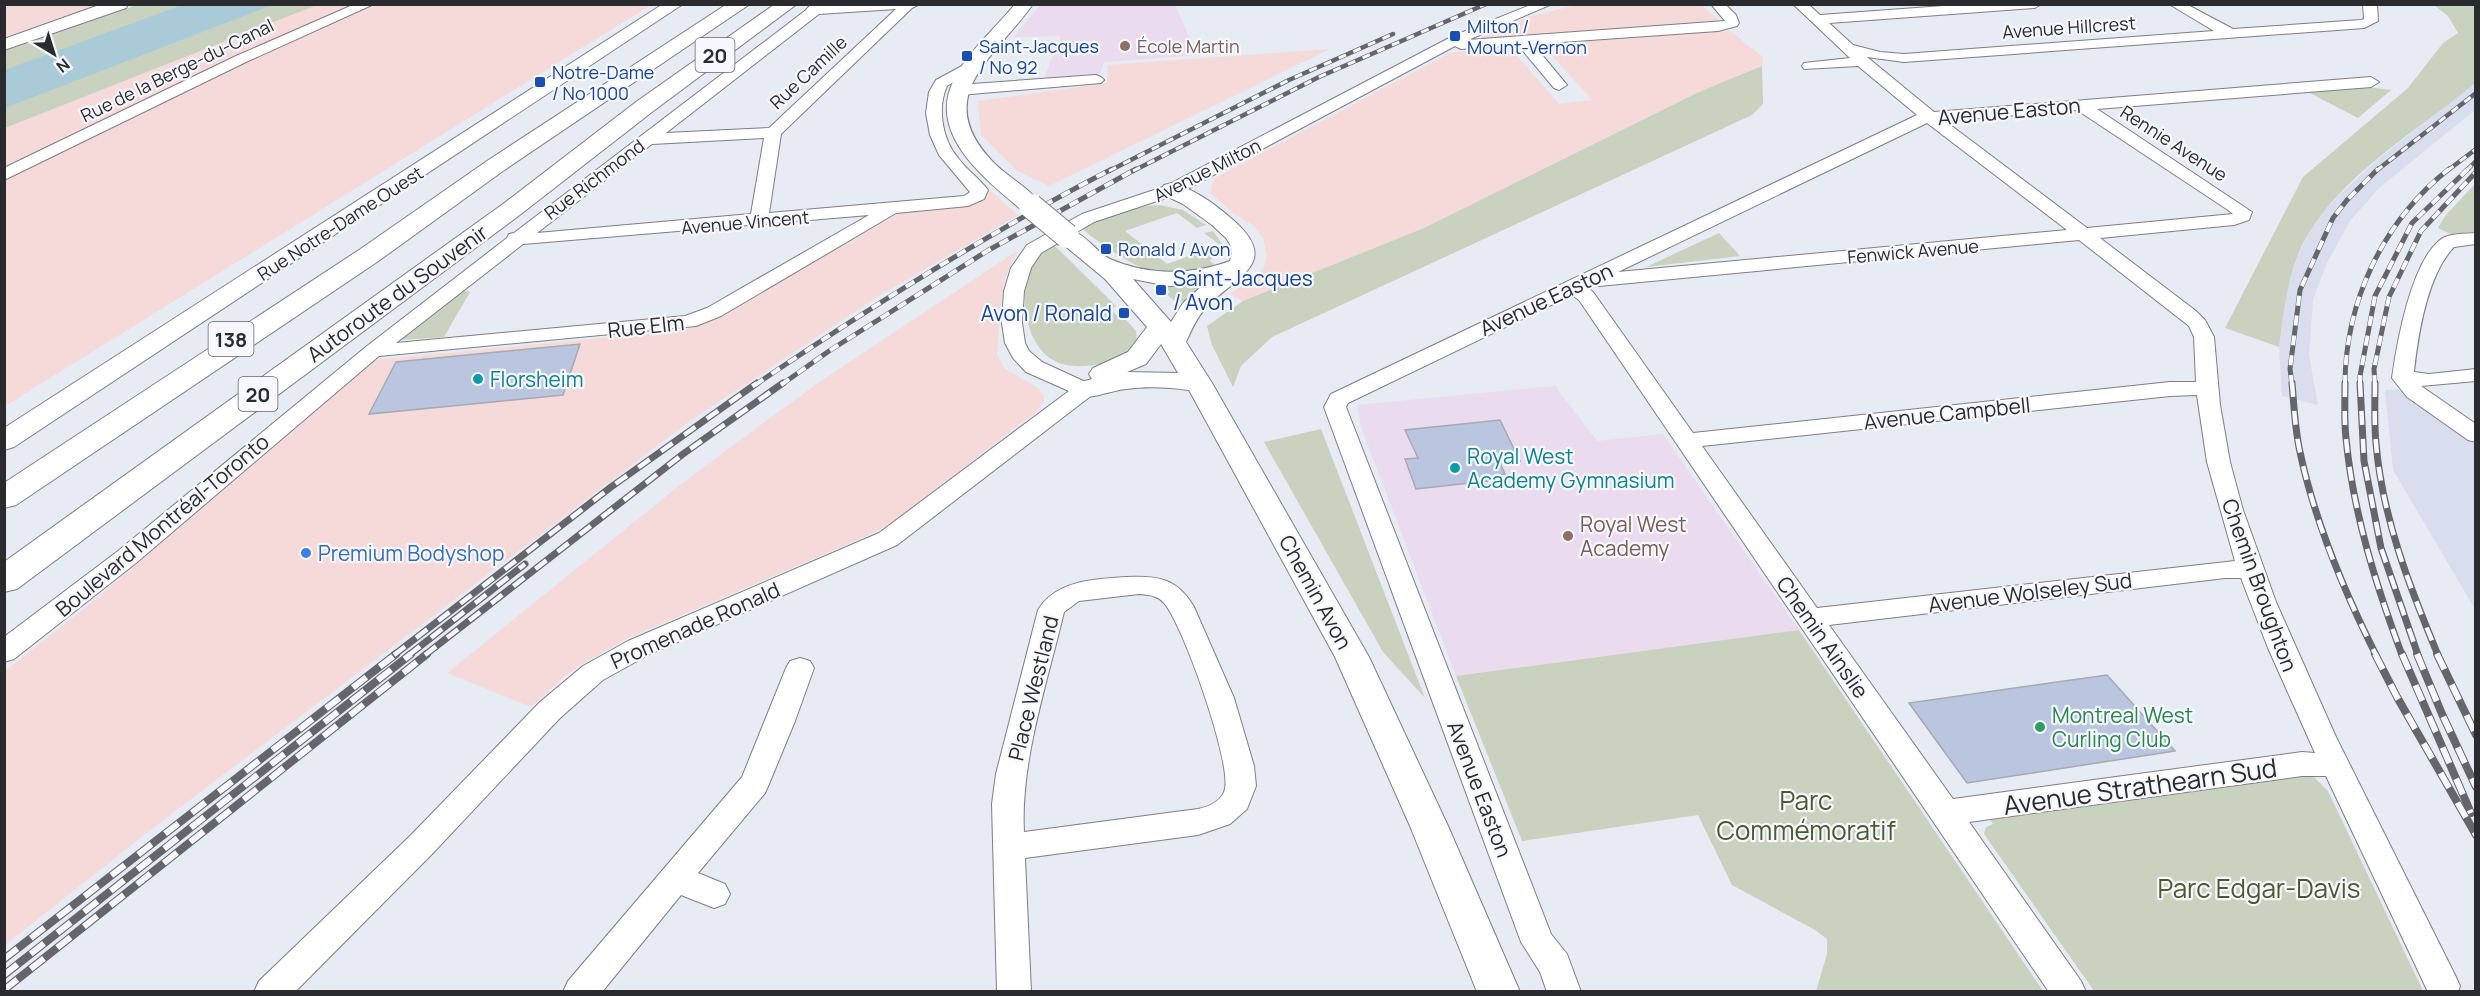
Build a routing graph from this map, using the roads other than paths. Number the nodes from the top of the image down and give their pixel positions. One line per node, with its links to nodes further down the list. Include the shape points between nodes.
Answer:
1 (120, 4): 22 (main road)
2 (368, 4): 38 (street, Rue de la Berge-du-Canal, via 241,59)
3 (675, 4): 58 (main road, Rue Notre-Dame Ouest)
4 (711, 4): 24 (highway)
5 (721, 4): 24 (highway, 138)
6 (741, 4): 56 (highway, 20)
7 (788, 4): 43 (highway, Autoroute du Souvenir / 20, via 644,107)
8 (914, 4): 16 (street)
9 (1025, 4): 27 (main road)
10 (1546, 4): 21 (street, Avenue Milton)
11 (1717, 4): 20 (street, via 1732,23)
12 (1799, 4): 18 (street, Chemin Broughton)
13 (2035, 4): 18 (street)
14 (2175, 4): 19 (street)
15 (2370, 4): 19 (street, Avenue Hillcrest, via 2370,23)
16 (909, 5): 17 (street); 36 (street, Rue Camille)
17 (815, 6): 37 (street, Rue Richmond); 43 (highway)
18 (1815, 20): 23 (street, Chemin Broughton)
19 (2231, 34): 25 (street, Avenue Hillcrest)
20 (1522, 40): 21 (street); 31 (street)
21 (1450, 43): 39 (street, Avenue Milton)
22 (4, 45)
23 (1847, 49): 25 (street, Avenue Hillcrest, via 1889,58); 26 (street, Chemin Broughton)
24 (640, 53): 56 (highway, 138, via 348,253)
25 (1914, 58): 32 (street, via 1889,78)
26 (1860, 61): 28 (street); 32 (street, Chemin Broughton)
27 (975, 63): 33 (main road); 40 (street, Avenue Vincent, via 941,83 935,106 942,146 979,190 978,195 947,204)
28 (1809, 66)
29 (1096, 80): 33 (street)
30 (2371, 82): 34 (street, Avenue Easton)
31 (1559, 84)
32 (1888, 85): 35 (street, Chemin Broughton)
33 (959, 90): 47 (main road, Chemin Avon, bridge, via 957,117 963,135 985,167)
34 (2080, 105): 35 (street, Avenue Easton); 41 (street, Rennie Avenue, via 2243,212)
35 (1929, 117): 44 (street, Chemin Broughton); 48 (street, Avenue Easton)
36 (773, 133): 37 (street); 42 (street, Rue Camille)
37 (646, 139): 43 (street, Rue Richmond)
38 (4, 175)
39 (1172, 190): 46 (main road, via 1239,237 1245,246); 54 (street, Avenue Milton, via 1083,220 1034,249 1021,268 1012,312 1017,348 1034,367)
40 (887, 209): 42 (street, Avenue Vincent); 50 (street, Rue Elm, via 879,218 714,312 689,322)
41 (2243, 216): 44 (street, Fenwick Avenue)
42 (759, 220): 43 (street, Avenue Vincent, via 532,239)
43 (514, 224): 50 (street, Rue Richmond); 62 (highway, Autoroute du Souvenir / 20)
44 (2084, 234): 48 (street, Fenwick Avenue); 55 (street, Chemin Broughton, via 2198,324 2204,337)
45 (2475, 238): 52 (street, via 2445,244 2432,265 2418,301)
46 (1241, 260): 47 (main road, via 1221,273 1183,281 1148,277); 49 (main road, via 1231,275)
47 (1101, 263): 49 (main road, Chemin Avon)
48 (1578, 284): 59 (street, Chemin Ainslie); 76 (street, Avenue Easton, via 1352,391 1339,399 1335,407 1538,942 1555,965)
49 (1167, 334): 53 (main road, Chemin Avon); 54 (main road, via 1137,358 1099,376)
50 (374, 350): 64 (street, Boulevard Montréal-Toronto, via 127,557)
51 (2475, 375): 52 (street, via 2429,380)
52 (2403, 378): 57 (street, via 2415,392)
53 (1199, 383): 54 (main road, via 1145,378); 75 (main road, Chemin Avon, via 1347,646)
54 (1084, 390): 72 (street, Promenade Ronald, via 888,539 638,648 587,678 550,710 422,844)
55 (2208, 390): 59 (street, Avenue Campbell, via 2170,389); 61 (street, Chemin Broughton, via 2224,485)
56 (113, 424): 60 (highway, 20)
57 (2475, 435)
58 (4, 441)
59 (1686, 441): 63 (street, Chemin Ainslie)
60 (4, 498)
61 (2250, 570): 63 (street, Avenue Wolseley Sud, via 2225,569); 66 (street, Chemin Broughton)
62 (4, 580)
63 (1809, 618): 67 (street, Chemin Ainslie)
64 (4, 652)
65 (800, 668): 69 (street, via 754,784)
66 (2335, 765): 67 (street, Avenue Strathearn Sud, via 2302,764); 71 (street, Chemin Broughton)
67 (1945, 813): 77 (street, Chemin Ainslie)
68 (1010, 847): 68 (street, Place Westland, via 1007,804 1011,774 1051,610 1061,599 1084,591 1143,585 1166,590 1181,607 1228,717 1242,777 1235,801 1219,816 1198,822); 74 (street, Place Westland)
69 (675, 878): 70 (street); 73 (street)
70 (714, 894)
71 (2443, 986)
72 (271, 992)
73 (580, 992)
74 (1014, 992)
75 (1499, 992)
76 (1564, 992)
77 (2069, 992)

